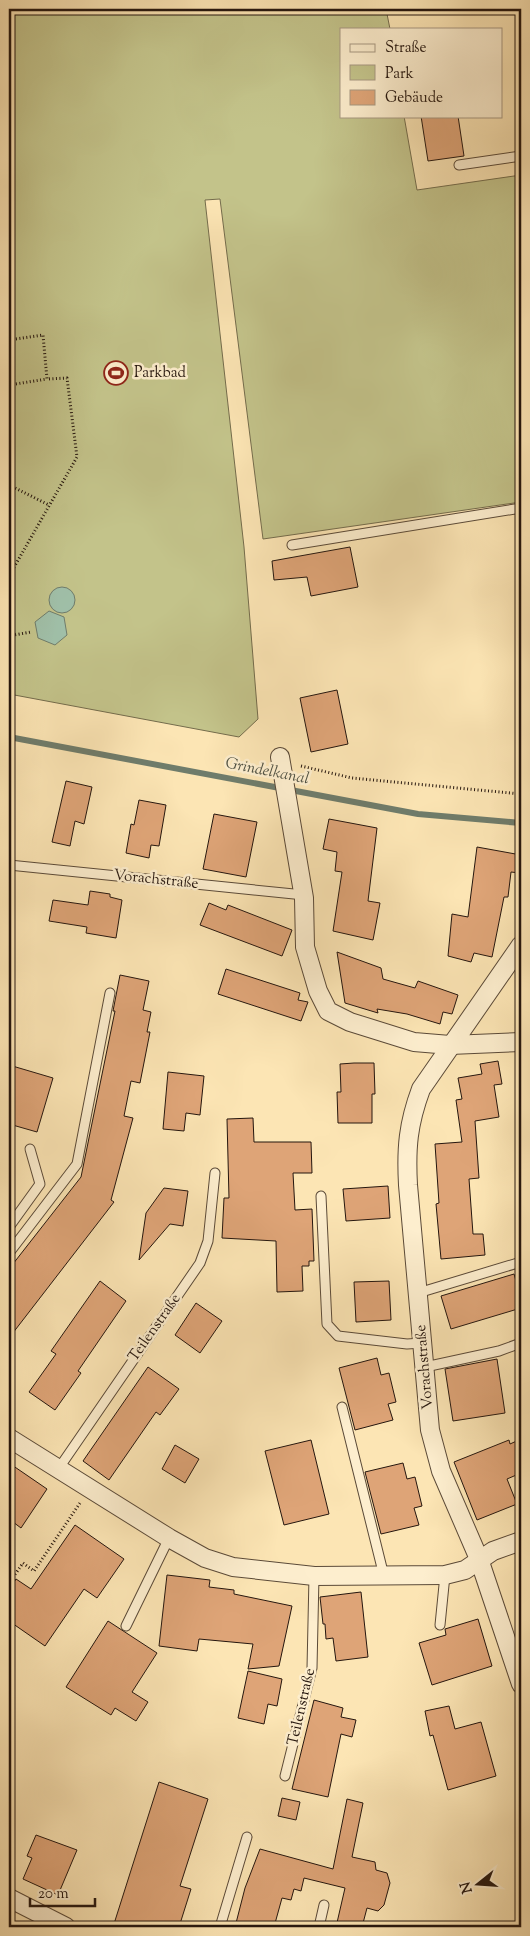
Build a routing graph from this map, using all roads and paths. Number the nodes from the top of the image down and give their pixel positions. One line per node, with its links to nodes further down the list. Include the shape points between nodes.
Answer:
1 (521, 156): 2 (lane)
2 (459, 165)
3 (9, 340): 4 (path, via 43,335)
4 (47, 379): 5 (path); 7 (path, via 67,378 77,457)
5 (9, 385)
6 (9, 484): 7 (path)
7 (49, 505): 10 (path)
8 (521, 508): 9 (lane)
9 (292, 545)
10 (9, 576)
11 (9, 598): 13 (path)
12 (31, 632): 13 (path)
13 (14, 635): 14 (path)
14 (9, 636)
15 (301, 759): 17 (path, via 301,766 352,778)
16 (282, 764): 19 (street)
17 (521, 794)
18 (9, 865): 19 (lane, Vorachstraße)
19 (304, 895): 23 (street, via 305,947 318,991 328,1011 350,1022 414,1042)
20 (521, 945): 23 (street, Vorachstraße)
21 (110, 993): 28 (lane, via 77,1164)
22 (521, 1042): 23 (street)
23 (450, 1045): 30 (street, Vorachstraße, via 421,1089 406,1145)
24 (30, 1149): 27 (lane, via 40,1184)
25 (215, 1173): 36 (lane, Teilenstraße, via 208,1241 200,1264)
26 (321, 1196): 31 (lane, via 327,1324 338,1336)
27 (9, 1227)
28 (9, 1253)
29 (521, 1262): 30 (lane)
30 (418, 1293): 31 (street, Vorachstraße)
31 (422, 1343): 33 (street, Vorachstraße)
32 (521, 1343): 33 (lane)
33 (425, 1367): 40 (street, Vorachstraße, via 430,1430 435,1450)
34 (342, 1407): 43 (lane)
35 (9, 1438): 36 (street)
36 (59, 1468): 37 (street)
37 (90, 1488): 38 (street); 44 (path, via 34,1571 23,1563)
38 (169, 1538): 42 (street, via 205,1558 233,1567); 46 (lane)
39 (521, 1541): 40 (street)
40 (479, 1560): 41 (street, via 465,1570); 47 (street, Vorachstraße)
41 (445, 1575): 43 (street); 45 (lane)
42 (314, 1576): 43 (street); 48 (lane, Teilenstraße, via 312,1668)
43 (384, 1576)
44 (9, 1583)
45 (440, 1625)
46 (126, 1626)
47 (521, 1684)
48 (285, 1776)
49 (247, 1837): 53 (lane)
50 (9, 1898): 52 (street)
51 (324, 1905): 54 (lane)
52 (66, 1927)
53 (220, 1927)
54 (319, 1927)

